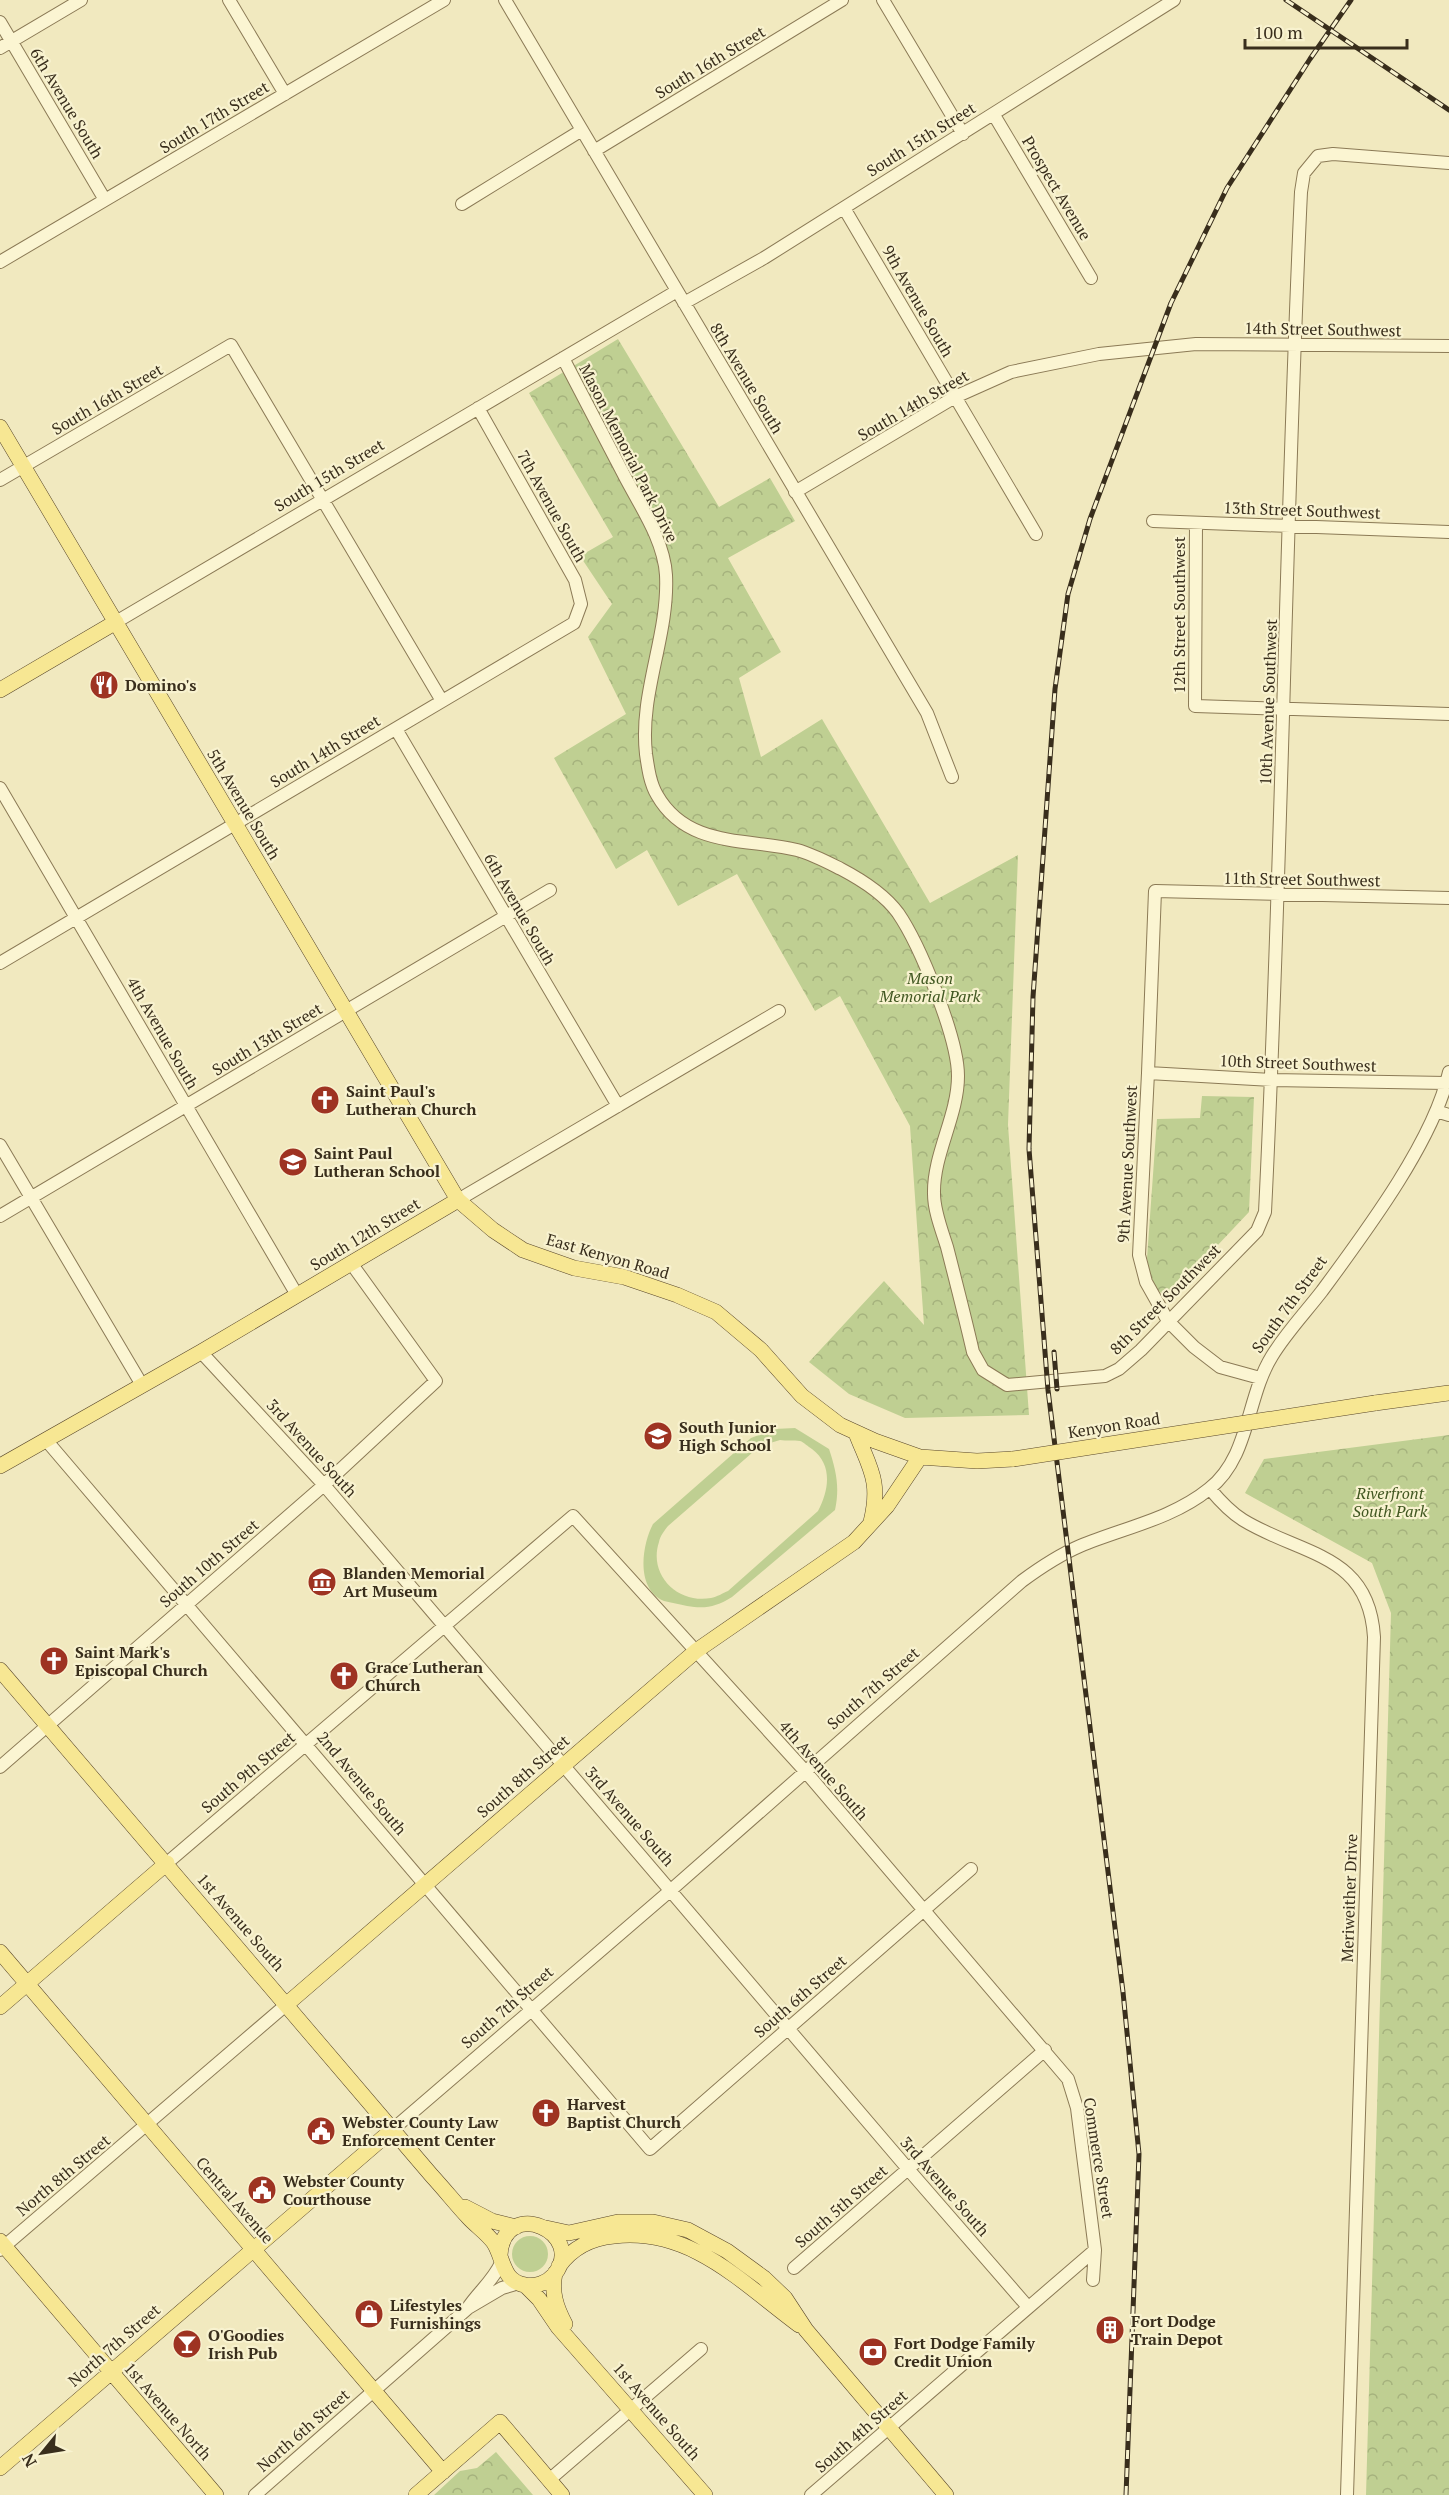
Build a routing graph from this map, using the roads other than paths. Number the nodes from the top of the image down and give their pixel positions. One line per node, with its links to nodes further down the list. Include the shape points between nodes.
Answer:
1 (81, 0): 9 (street)
2 (229, 0): 11 (street)
3 (444, 0): 11 (street, South 17th Street)
4 (505, 0): 13 (street, 8th Avenue South)
5 (842, 0): 15 (street, South 16th Street)
6 (883, 0): 14 (street)
7 (1174, 0): 12 (street, South 15th Street)
8 (0, 22): 9 (street, 6th Avenue South)
9 (12, 41): 10 (street); 17 (street, 6th Avenue South)
10 (0, 48)
11 (285, 94): 17 (street, South 17th Street)
12 (994, 115): 14 (street, South 15th Street); 21 (street, Prospect Avenue)
13 (582, 130): 15 (street, 8th Avenue South); 18 (street)
14 (963, 134): 19 (street, South 15th Street)
15 (594, 151): 22 (street, 8th Avenue South)
16 (1449, 163): 25 (street, 10th Avenue Southwest, via 1318,156 1304,173 1300,192)
17 (105, 200): 20 (street, South 17th Street)
18 (462, 204)
19 (844, 208): 23 (street, South 15th Street); 28 (street, 9th Avenue South)
20 (0, 262)
21 (1091, 278)
22 (676, 291): 23 (street, 8th Avenue South); 27 (street, South 15th Street)
23 (684, 303): 33 (street, 8th Avenue South)
24 (1196, 344): 25 (street, 14th Street Southwest); 28 (street, South 14th Street, via 1099,354 1020,369)
25 (1294, 345): 26 (street, 14th Street Southwest); 37 (street, 10th Avenue Southwest)
26 (1449, 346)
27 (562, 358): 29 (street, South 15th Street); 75 (street, Mason Memorial Park Drive, via 644,513 666,574 663,618 644,732 655,793 670,813 695,830 718,839 798,850 856,877 898,913 930,979 953,1043 958,1077 934,1195)
28 (955, 397): 33 (street, South 14th Street); 39 (street, 9th Avenue South)
29 (478, 408): 34 (street, South 15th Street); 41 (street, 7th Avenue South, via 575,580 581,604)
30 (0, 427): 31 (main road, 5th Avenue South)
31 (23, 467): 32 (street, South 16th Street); 34 (street, South 16th Street, via 231,345); 40 (main road, 5th Avenue South)
32 (0, 480)
33 (795, 492): 47 (street, 8th Avenue South, via 927,713)
34 (322, 500): 40 (street, South 15th Street); 43 (street)
35 (1153, 521): 36 (street, 13th Street Southwest)
36 (1196, 523): 37 (street, 13th Street Southwest); 44 (street, 12th Street Southwest, via 1195,706)
37 (1290, 526): 38 (street, 13th Street Southwest); 44 (street, 10th Avenue Southwest)
38 (1449, 532)
39 (1036, 534)
40 (116, 622): 42 (main road, South 15th Street); 49 (main road, 5th Avenue South)
41 (574, 623): 43 (street, South 14th Street)
42 (0, 690)
43 (442, 701): 46 (street, South 14th Street)
44 (1285, 708): 45 (street, 12th Street Southwest); 52 (street, 10th Avenue Southwest)
45 (1449, 714)
46 (396, 729): 49 (street, South 14th Street); 54 (street, 6th Avenue South)
47 (952, 777)
48 (0, 788): 55 (street, 4th Avenue South)
49 (235, 824): 55 (street, South 14th Street); 57 (main road, 5th Avenue South)
50 (550, 890): 54 (street, South 13th Street)
51 (1155, 891): 52 (street, 11th Street Southwest); 59 (street, 9th Avenue Southwest)
52 (1278, 896): 53 (street, 11th Street Southwest); 61 (street, 10th Avenue Southwest)
53 (1449, 898)
54 (505, 917): 57 (street, South 13th Street); 63 (street, 6th Avenue South)
55 (76, 918): 56 (street, South 14th Street); 62 (street, 4th Avenue South)
56 (0, 963)
57 (346, 1011): 62 (street, South 13th Street); 68 (main road, 5th Avenue South)
58 (779, 1011): 63 (street, South 12th Street)
59 (1148, 1073): 61 (street, 10th Street Southwest); 73 (street, 9th Avenue Southwest, via 1139,1255 1146,1282)
60 (1448, 1078): 61 (street, 10th Street Southwest); 64 (street, South 7th Street)
61 (1272, 1080): 70 (street, 10th Avenue Southwest, via 1265,1212)
62 (186, 1106): 67 (street, South 13th Street); 72 (street, 4th Avenue South)
63 (618, 1106): 68 (street, South 12th Street)
64 (1436, 1111): 65 (street); 76 (street, South 7th Street, via 1383,1202 1272,1355)
65 (1449, 1115)
66 (0, 1145): 67 (street)
67 (31, 1197): 69 (street, South 13th Street); 77 (street)
68 (458, 1200): 71 (main road, South 12th Street); 78 (main road, East Kenyon Road, via 523,1250 574,1268 624,1277 716,1312 761,1350)
69 (0, 1216)
70 (1257, 1231): 73 (street, 8th Street Southwest)
71 (351, 1263): 72 (main road, South 12th Street); 84 (street, South 10th Street, via 436,1381)
72 (297, 1295): 74 (main road, South 12th Street)
73 (1168, 1321): 75 (street, 8th Street Southwest, via 1119,1369 1089,1379 1007,1385 982,1370); 76 (street, 9th Avenue Southwest, via 1220,1367)
74 (201, 1352): 77 (main road, South 12th Street); 84 (street, 3rd Avenue South)
75 (974, 1352)
76 (1260, 1378): 85 (street, South 7th Street, via 1235,1456)
77 (142, 1385): 81 (main road, South 12th Street)
78 (800, 1393): 80 (main road, Kenyon Road)
79 (1449, 1393): 82 (main road, Kenyon Road, bridge, via 1013,1459)
80 (856, 1433): 82 (main road, Kenyon Road); 87 (main road, via 876,1484)
81 (46, 1440): 83 (main road, South 12th Street); 88 (street, 2nd Avenue South)
82 (920, 1457): 87 (main road, South 8th Street)
83 (0, 1466)
84 (324, 1485): 88 (street, South 10th Street); 89 (street, 3rd Avenue South)
85 (1210, 1489): 96 (street, South 7th Street, via 1188,1503 1052,1559); 143 (street, Meriweither Drive, via 1242,1520 1344,1569 1362,1590 1373,1616)
86 (573, 1516): 89 (street, South 9th Street); 90 (street, 4th Avenue South)
87 (871, 1524): 90 (main road, South 8th Street, via 854,1542)
88 (186, 1605): 92 (street, South 10th Street); 93 (street, 2nd Avenue South)
89 (445, 1627): 93 (street, South 9th Street); 94 (street, 3rd Avenue South)
90 (696, 1651): 94 (main road, South 8th Street); 96 (street, 4th Avenue South)
91 (0, 1670): 92 (main road, 1st Avenue South)
92 (48, 1726): 95 (street, South 10th Street); 97 (main road, 1st Avenue South)
93 (307, 1746): 97 (street, South 9th Street); 99 (street, 2nd Avenue South)
94 (564, 1765): 99 (main road, South 8th Street); 100 (street, 3rd Avenue South)
95 (0, 1767)
96 (805, 1772): 100 (street, South 7th Street); 101 (street, 4th Avenue South)
97 (167, 1863): 103 (main road, South 9th Street); 104 (main road, 1st Avenue South)
98 (970, 1869): 101 (street, South 6th Street)
99 (425, 1885): 104 (main road, South 8th Street); 106 (street, 2nd Avenue South)
100 (671, 1890): 106 (street, South 7th Street); 107 (street, 3rd Avenue South)
101 (924, 1910): 107 (street, South 6th Street); 108 (street, 4th Avenue South)
102 (0, 1952): 103 (main road, Central Avenue)
103 (28, 1984): 105 (main road, South 9th Street); 109 (main road, Central Avenue)
104 (287, 2004): 109 (street, South 8th Street); 110 (main road, 1st Avenue South)
105 (0, 2007)
106 (532, 2010): 110 (street, South 7th Street); 111 (street, 2nd Avenue South)
107 (789, 2028): 111 (street, South 6th Street); 112 (street, 3rd Avenue South)
108 (1045, 2050): 112 (street, South 5th Street); 118 (street, Commerce Street, via 1068,2079 1077,2108)
109 (147, 2125): 116 (street, North 8th Street); 117 (main road, Central Avenue)
110 (392, 2130): 113 (main road, 1st Avenue South); 117 (main road, South 7th Street)
111 (650, 2149)
112 (908, 2169): 120 (street, South 5th Street); 124 (street, 3rd Avenue South)
113 (453, 2199): 114 (main road, 1st Avenue South, via 481,2216); 119 (main road, 1st Avenue South, via 489,2237)
114 (516, 2227): 115 (main road, 1st Avenue South, via 534,2224); 119 (main road, via 502,2241)
115 (546, 2228): 121 (main road, 1st Avenue South, via 559,2242); 126 (main road, via 569,2233 642,2221 688,2230 727,2251 764,2278 787,2301)
116 (1, 2245): 129 (main road, 1st Avenue North)
117 (253, 2249): 129 (main road, North 7th Street); 130 (main road, Central Avenue)
118 (1095, 2250): 122 (street, Commerce Street); 124 (street, South 4th Street)
119 (500, 2259): 123 (main road, 1st Avenue South, via 508,2276); 125 (street, via 494,2276)
120 (794, 2268)
121 (557, 2270): 123 (main road, via 545,2282); 126 (main road, via 573,2251 607,2236 641,2235 679,2243 727,2268); 128 (main road, 1st Avenue South, via 553,2282 555,2300)
122 (1093, 2280)
123 (522, 2284): 125 (street, via 502,2288); 128 (main road, 1st Avenue South)
124 (1028, 2307): 132 (street, South 4th Street)
125 (467, 2309): 130 (street)
126 (806, 2330): 132 (main road)
127 (701, 2349): 131 (street)
128 (580, 2350): 131 (main road, 1st Avenue South)
129 (110, 2373): 133 (main road, North 7th Street); 136 (main road, 1st Avenue North)
130 (374, 2390): 134 (main road, Central Avenue); 137 (street, North 6th Street)
131 (632, 2410): 135 (street); 140 (main road, 1st Avenue South)
132 (889, 2428): 141 (street, South 4th Street); 142 (main road)
133 (0, 2468)
134 (443, 2472): 135 (main road, via 500,2422); 138 (main road)
135 (549, 2480): 139 (main road)
136 (216, 2495)
137 (255, 2495)
138 (416, 2495)
139 (562, 2495)
140 (705, 2495)
141 (812, 2495)
142 (946, 2495)
143 (1347, 2495)

